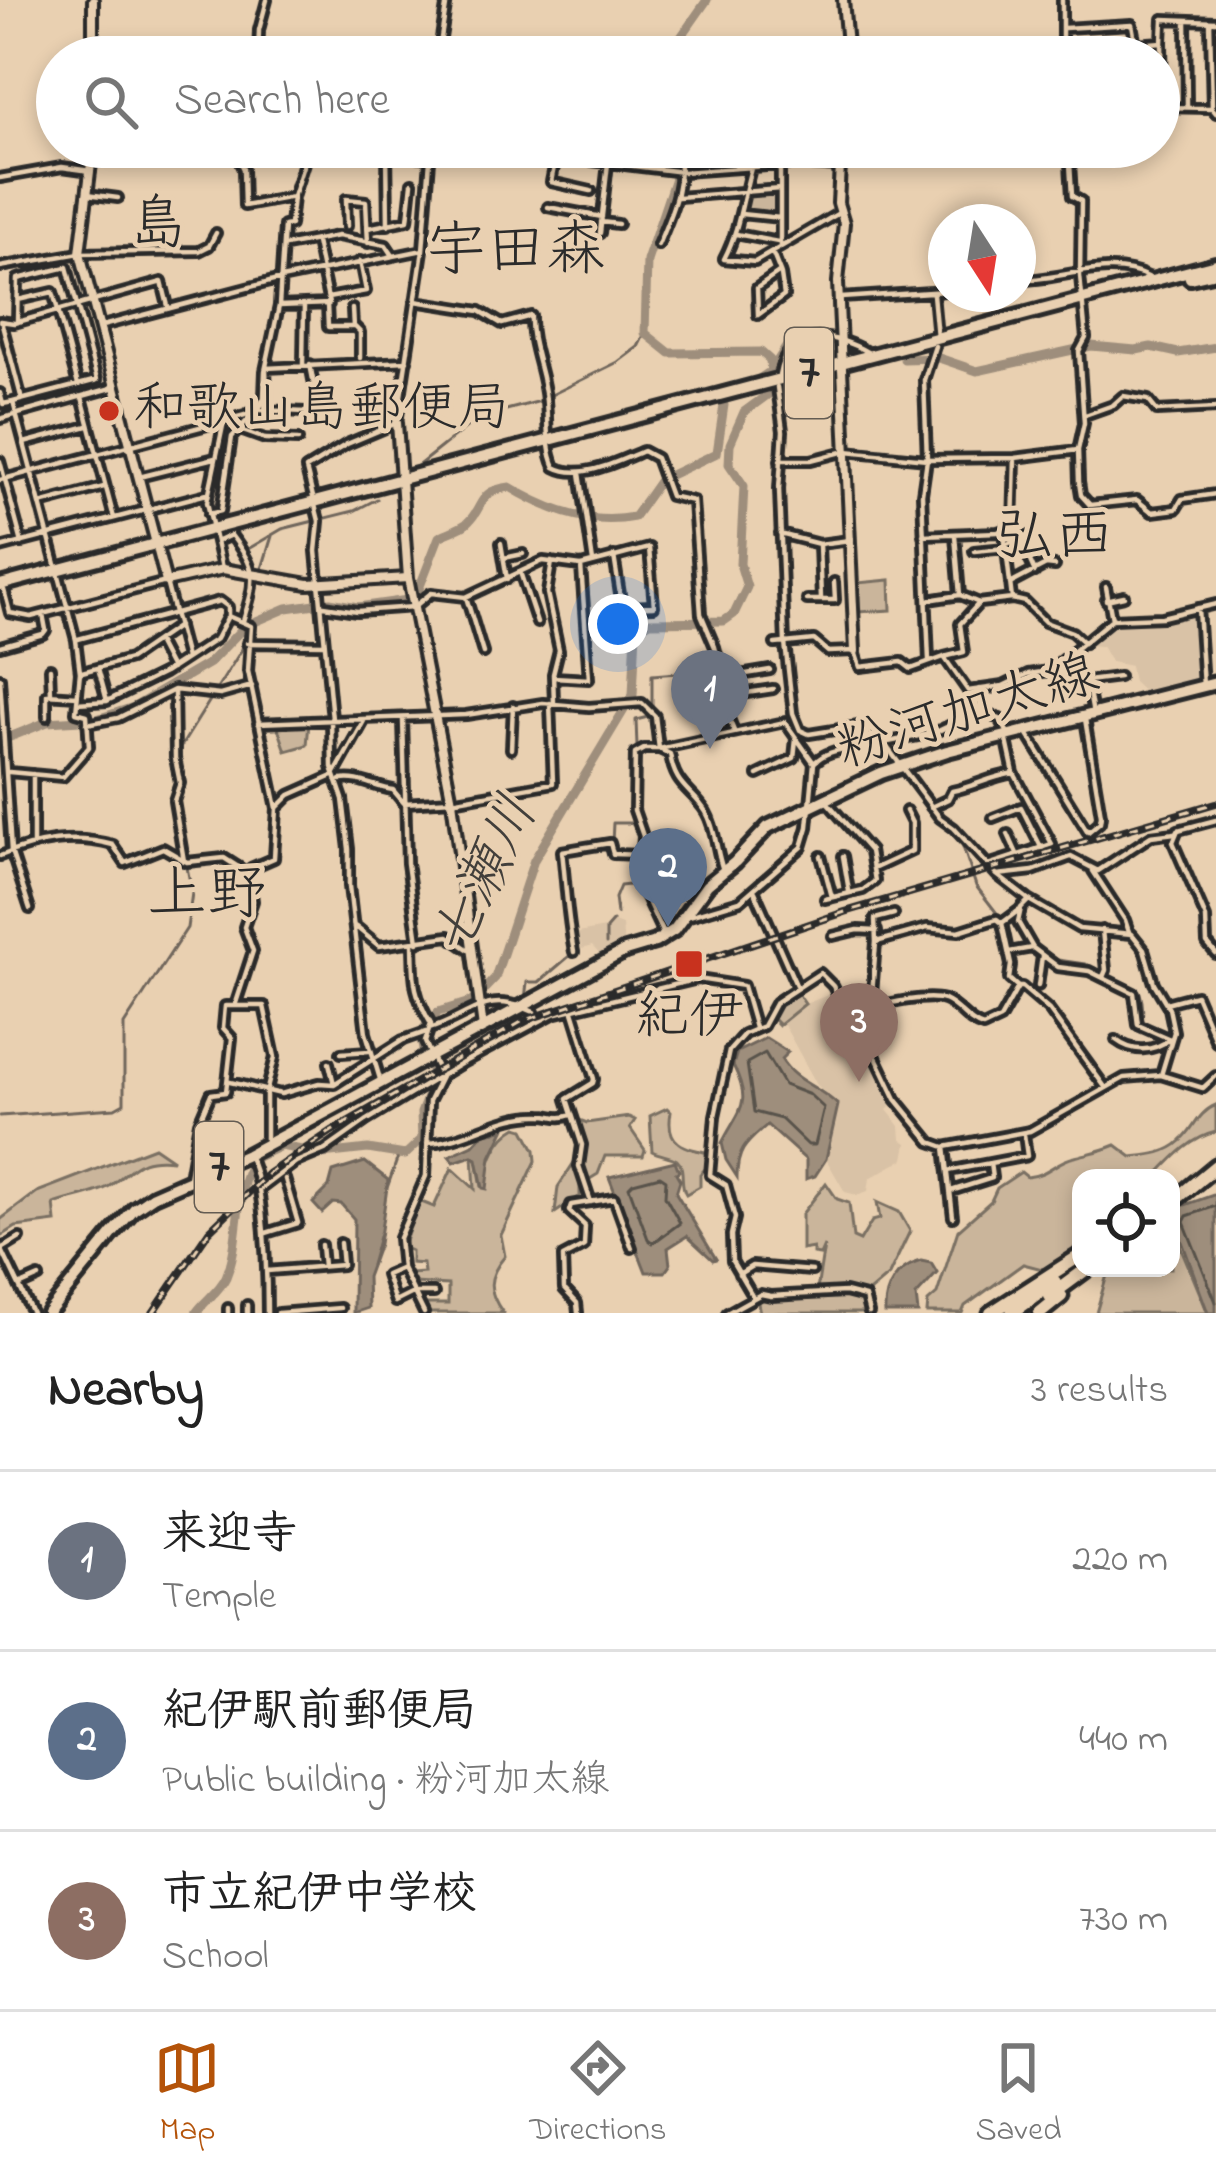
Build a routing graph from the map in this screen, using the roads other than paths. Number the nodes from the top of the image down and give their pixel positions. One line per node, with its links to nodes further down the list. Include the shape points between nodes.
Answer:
1 (93, 0): 9 (street)
2 (267, 0): 10 (street)
3 (448, 0): 11 (street)
4 (843, 0): 12 (street)
5 (1062, 0): 8 (street)
6 (1186, 20): 7 (street); 15 (street, via 1163,19); 17 (street)
7 (1213, 21): 18 (street)
8 (1064, 28): 13 (street); 14 (street, via 1132,24)
9 (93, 36)
10 (259, 36)
11 (442, 36)
12 (846, 36)
13 (1063, 36)
14 (1134, 36)
15 (1162, 36)
16 (1180, 107): 17 (street)
17 (1187, 107): 18 (street)
18 (1214, 110)
19 (56, 168): 37 (street)
20 (69, 168): 35 (street)
21 (91, 168): 35 (street)
22 (243, 168): 43 (street, via 244,206)
23 (302, 168): 43 (street)
24 (388, 168): 53 (street)
25 (428, 168): 63 (street)
26 (554, 168): 40 (street, via 551,182)
27 (607, 168): 50 (street)
28 (647, 168): 36 (street)
29 (681, 168): 36 (street)
30 (740, 168): 36 (street)
31 (751, 168): 41 (street)
32 (779, 168): 39 (street)
33 (839, 168): 47 (street)
34 (1070, 168): 72 (street, via 1072,196 1081,201)
35 (91, 171): 42 (street)
36 (682, 172): 44 (street)
37 (0, 178)
38 (412, 182): 53 (street, via 408,220)
39 (780, 189): 41 (street); 49 (street)
40 (591, 191)
41 (744, 191): 44 (street); 48 (street)
42 (87, 194): 45 (street); 65 (street)
43 (293, 197): 62 (street)
44 (678, 197): 61 (street)
45 (118, 198)
46 (548, 207): 50 (street)
47 (840, 213): 60 (street); 77 (street)
48 (741, 214): 49 (street); 57 (street)
49 (780, 218): 60 (street)
50 (601, 219): 51 (street); 56 (street)
51 (617, 224)
52 (347, 226): 54 (street, via 346,200 367,201)
53 (388, 226): 54 (street)
54 (368, 228): 59 (street)
55 (216, 233): 65 (street, via 199,251)
56 (600, 233)
57 (736, 234): 60 (street); 64 (street, via 724,259 755,262)
58 (316, 240): 59 (street); 62 (street); 70 (street)
59 (368, 243): 66 (street)
60 (780, 244): 64 (street)
61 (658, 245)
62 (283, 246): 73 (street)
63 (423, 250): 66 (street); 81 (street)
64 (771, 251): 71 (street)
65 (80, 253): 68 (street); 80 (street)
66 (392, 254): 67 (street)
67 (360, 261): 70 (street); 79 (street, via 366,291)
68 (0, 267)
69 (1216, 268): 75 (main road, 7); 82 (main road, 7)
70 (322, 270): 73 (street); 79 (street)
71 (780, 272): 71 (street, via 784,296 758,315 758,288)
72 (1081, 272): 74 (street); 75 (street, via 1126,270); 82 (street)
73 (281, 278): 85 (street); 86 (street)
74 (1036, 280)
75 (1152, 281): 82 (main road, 7)
76 (928, 294): 77 (street)
77 (842, 298): 94 (street)
78 (17, 300): 84 (street, via 18,279 67,267); 88 (street, via 53,292); 91 (street)
79 (328, 301): 83 (street); 93 (street, via 328,327)
80 (93, 302): 84 (street); 86 (street, via 162,282); 92 (street)
81 (415, 302): 98 (street); 122 (street, via 480,311 502,324 531,316)
82 (1082, 303): 95 (main road, 7); 114 (street)
83 (304, 305): 85 (street); 99 (street)
84 (77, 306): 88 (street); 103 (street, via 97,380)
85 (279, 306): 101 (street)
86 (169, 307): 92 (street)
87 (352, 309): 93 (street)
88 (58, 311): 91 (street); 103 (street)
89 (933, 312): 95 (street)
90 (1, 321): 91 (street); 107 (street)
91 (17, 322)
92 (99, 327): 104 (street)
93 (353, 327): 97 (street)
94 (841, 338): 96 (street); 100 (street); 102 (street, via 791,344)
95 (934, 350): 96 (main road, 7); 100 (main road, 7); 131 (street, via 924,380)
96 (871, 356): 100 (main road, 7)
97 (360, 358)
98 (407, 361): 99 (street); 117 (street)
99 (307, 365): 101 (street); 109 (street)
100 (843, 366): 102 (main road, 7); 125 (street)
101 (266, 368): 111 (street); 116 (street, via 261,404)
102 (778, 384): 122 (main road, 7); 130 (street)
103 (78, 385): 107 (street)
104 (115, 387): 106 (street); 123 (street)
105 (0, 392): 108 (street, via 3,404)
106 (82, 397): 113 (street); 118 (street)
107 (22, 400): 108 (street)
108 (14, 402): 113 (street)
109 (318, 406)
110 (1216, 408): 114 (street, via 1157,411 1148,400 1123,396)
111 (260, 410): 112 (street); 119 (street)
112 (306, 412)
113 (16, 414): 115 (street); 121 (street)
114 (1083, 417): 124 (street)
115 (0, 419)
116 (224, 421): 123 (street); 127 (street)
117 (397, 423): 136 (street); 142 (street, via 307,467)
118 (89, 426): 121 (street); 126 (street)
119 (239, 430): 120 (street); 144 (street)
120 (298, 440)
121 (24, 443): 132 (street)
122 (550, 443): 133 (street, via 555,467); 136 (main road, 7)
123 (130, 445): 126 (street); 134 (street)
124 (1078, 450): 128 (street); 139 (street, via 1087,504 1134,499 1151,512)
125 (846, 451): 130 (street); 131 (street); 151 (street)
126 (97, 454): 132 (street); 137 (street)
127 (216, 458): 134 (street); 138 (street)
128 (1015, 458): 131 (street); 145 (street, via 1014,524)
129 (0, 460): 135 (street)
130 (779, 460): 146 (street)
131 (927, 460): 147 (street)
132 (32, 472): 135 (street); 140 (street)
133 (580, 472): 163 (street); 221 (street, via 644,452 656,458 670,496 692,501 703,618)
134 (139, 477): 141 (street)
135 (3, 479): 152 (street)
136 (401, 482): 142 (main road, 7); 172 (street)
137 (106, 487): 140 (street); 143 (street)
138 (207, 494): 141 (street); 144 (street)
139 (1216, 494)
140 (40, 504): 149 (street)
141 (147, 510): 143 (street); 155 (street)
142 (317, 512): 144 (main road, 7); 176 (street)
143 (114, 518): 149 (street)
144 (213, 529): 155 (main road, 7); 167 (street); 171 (street, via 231,536)
145 (1004, 531): 148 (street); 156 (street)
146 (781, 534): 154 (street); 204 (street)
147 (923, 535): 148 (street); 186 (street)
148 (955, 535): 180 (street)
149 (48, 536): 152 (street); 170 (street)
150 (1026, 536): 156 (street)
151 (850, 540): 154 (street); 208 (street)
152 (22, 543): 157 (street)
153 (501, 543): 162 (street)
154 (819, 544): 184 (street)
155 (157, 546): 170 (main road, 7); 174 (street)
156 (1005, 547): 158 (street); 177 (street)
157 (0, 548)
158 (974, 551)
159 (1026, 551): 169 (street)
160 (523, 554): 162 (street)
161 (614, 556): 161 (street, via 622,607 654,606 650,548); 163 (street)
162 (504, 558): 173 (street)
163 (592, 558): 165 (street)
164 (552, 562): 165 (street); 168 (street); 219 (street, via 548,593 559,650)
165 (581, 566): 219 (street, via 589,679)
166 (1054, 566): 169 (street)
167 (223, 569): 171 (street); 174 (street)
168 (520, 572): 173 (street); 199 (street)
169 (1035, 572): 177 (street)
170 (58, 573): 179 (main road, 7); 192 (street)
171 (258, 574): 176 (street); 198 (street)
172 (409, 578): 176 (street); 188 (street)
173 (508, 579): 182 (street)
174 (166, 582): 192 (street); 195 (street)
175 (834, 582): 184 (street, via 835,600)
176 (319, 584): 190 (street)
177 (1010, 584): 183 (street)
178 (1106, 587): 187 (street)
179 (2, 588): 194 (street, via 10,613)
180 (960, 595): 186 (street); 189 (street)
181 (1124, 596): 187 (street)
182 (466, 597): 188 (street, via 431,593); 209 (street)
183 (1012, 598): 189 (street); 205 (street)
184 (821, 599): 185 (street)
185 (807, 600)
186 (928, 600): 212 (street)
187 (1106, 600): 197 (street)
188 (413, 603): 190 (street, via 357,611); 235 (street)
189 (979, 603): 210 (street, via 960,624 964,652)
190 (322, 604): 206 (street)
191 (1216, 604): 193 (street)
192 (68, 608): 194 (street); 201 (street)
193 (1198, 608): 197 (street); 222 (street)
194 (43, 614): 207 (street, via 43,634)
195 (175, 614): 196 (street, via 220,601); 200 (street); 201 (street)
196 (228, 616): 198 (street); 211 (street, via 216,639)
197 (1112, 619): 205 (street)
198 (247, 623): 203 (street)
199 (537, 623)
200 (178, 626): 202 (street); 211 (street)
201 (76, 640): 217 (street)
202 (157, 641): 214 (street); 215 (street)
203 (247, 643): 206 (street); 223 (street)
204 (781, 643): 208 (street, via 814,640 828,652); 247 (street, via 800,730 862,724)
205 (1084, 643): 225 (street, via 1049,671)
206 (324, 644): 238 (street)
207 (0, 646)
208 (856, 651): 212 (street, via 860,667 902,662 910,669)
209 (483, 653)
210 (944, 657): 212 (street); 225 (street, via 965,690)
211 (186, 658): 215 (street)
212 (929, 661)
213 (50, 668): 227 (street)
214 (98, 668): 217 (street); 230 (street)
215 (171, 669): 230 (street)
216 (770, 670): 221 (street)
217 (80, 672): 229 (street)
218 (1119, 676): 234 (street, via 1087,682)
219 (553, 677): 231 (street)
220 (0, 678): 245 (street)
221 (722, 678): 228 (street)
222 (1209, 685): 234 (main road, 粉河加太線 / 7)
223 (252, 686): 226 (street, via 215,695); 241 (street)
224 (773, 689): 228 (street)
225 (980, 689): 233 (street)
226 (174, 690): 239 (street, via 118,718); 276 (street, via 174,801)
227 (52, 694): 229 (street); 236 (street)
228 (727, 696): 243 (street)
229 (77, 699): 230 (street); 239 (street, via 77,714)
230 (107, 700)
231 (552, 703): 232 (street); 249 (street, via 647,705); 258 (street, via 554,783)
232 (513, 706): 235 (street); 248 (street)
233 (980, 711): 244 (street, via 1000,719); 247 (street, via 934,733)
234 (1089, 715): 242 (main road, 粉河加太線 / 7); 242 (street, via 1101,815 1088,832)
235 (436, 716): 237 (street); 258 (street)
236 (47, 717)
237 (403, 718): 240 (street); 259 (street)
238 (332, 719): 240 (street); 241 (street); 256 (street)
239 (87, 721): 253 (street, via 88,751 72,769 60,778)
240 (364, 721): 256 (street)
241 (259, 723): 262 (street)
242 (1025, 730): 244 (main road, 粉河加太線 / 7)
243 (734, 731): 246 (street, via 785,722); 249 (street)
244 (1007, 735): 251 (main road, 粉河加太線 / 7); 254 (street)
245 (2, 739): 252 (street)
246 (796, 739): 250 (street); 255 (street, via 794,758)
247 (880, 742): 250 (street, via 829,751); 251 (street)
248 (511, 749)
249 (659, 749): 271 (street, via 634,759); 280 (street, via 703,807)
250 (814, 763): 260 (street)
251 (900, 765): 257 (main road, 粉河加太線 / 7); 261 (street)
252 (9, 772): 253 (street); 270 (street)
253 (33, 773): 268 (street)
254 (1014, 773): 261 (street, via 980,778); 269 (street, via 1052,844)
255 (758, 775)
256 (336, 776): 259 (street, via 393,790); 262 (street); 291 (street)
257 (825, 799): 260 (main road, 粉河加太線 / 7); 278 (street, via 870,851)
258 (452, 800): 259 (street); 300 (street)
259 (406, 803): 297 (street)
260 (809, 806): 280 (main road, 粉河加太線 / 7, via 768,827); 283 (street, via 806,842)
261 (931, 807): 277 (street)
262 (277, 808): 281 (street, via 274,858)
263 (906, 811): 278 (street, via 911,851)
264 (993, 818): 269 (street, via 1021,807)
265 (1216, 820): 266 (street)
266 (1174, 833): 279 (street, via 1151,836); 303 (street)
267 (1008, 834): 275 (street)
268 (33, 844): 270 (street); 276 (street, via 83,839 113,845 124,863 163,848)
269 (1042, 849): 275 (street)
270 (11, 851): 272 (street); 287 (street)
271 (642, 855): 295 (street, via 641,889); 301 (street, via 614,854 610,843 562,851)
272 (0, 856)
273 (821, 856): 284 (street, via 828,898)
274 (843, 856): 284 (street)
275 (1018, 856): 277 (street)
276 (185, 861): 281 (street, via 224,858)
277 (988, 865): 282 (street)
278 (874, 869): 284 (street, via 875,881)
279 (1094, 871): 282 (street, via 1071,857); 294 (street)
280 (723, 872): 289 (main road, 粉河加太線 / 7)
281 (249, 874): 311 (street, via 253,901 244,927 253,951)
282 (997, 875): 285 (street)
283 (755, 891): 289 (street); 306 (street)
284 (849, 891)
285 (1028, 899): 286 (street); 292 (street, via 1079,929)
286 (1021, 908): 290 (street); 299 (street, via 1018,922)
287 (30, 909)
288 (894, 914): 293 (street, via 875,919)
289 (684, 917): 295 (main road, 粉河加太線 / 7)
290 (1002, 922): 298 (street); 302 (street)
291 (356, 927): 297 (street, via 380,946); 322 (street)
292 (1102, 930): 294 (street); 305 (street)
293 (877, 931): 296 (street); 298 (street)
294 (1129, 932): 310 (street)
295 (664, 936): 314 (main road, 粉河加太線 / 7)
296 (833, 936)
297 (416, 942): 300 (street, via 449,935); 317 (street, via 415,990)
298 (876, 942): 313 (street)
299 (1033, 948): 302 (street); 304 (street)
300 (470, 950): 309 (street)
301 (574, 952)
302 (1009, 952): 307 (street, via 1009,980)
303 (1216, 954)
304 (1042, 956): 305 (street); 308 (street)
305 (1102, 977): 320 (street, via 1137,997 1138,1025)
306 (796, 985): 315 (street, via 824,973); 318 (street)
307 (1018, 986): 313 (street, via 1000,1019 983,1027 940,999); 333 (street, via 1049,1010)
308 (1039, 986)
309 (478, 999): 314 (street); 316 (street); 317 (street)
310 (1166, 1003): 320 (street); 321 (street, via 1196,995)
311 (236, 1006): 330 (street, via 225,1006); 334 (street, via 264,1006 275,1045)
312 (572, 1008): 318 (street, via 703,979 743,986); 329 (street); 335 (street, via 594,1079 567,1099)
313 (871, 1008): 315 (street)
314 (528, 1009): 316 (main road, 粉河加太線 / 7)
315 (846, 1013): 339 (street, via 896,1099)
316 (483, 1028): 324 (main road, 粉河加太線 / 7)
317 (426, 1029): 324 (street); 325 (street)
318 (755, 1029): 365 (street, via 737,1041 724,1066 710,1169 732,1204 730,1250)
319 (1116, 1040): 320 (street, via 1135,1050)
320 (1170, 1040): 327 (street)
321 (1216, 1042)
322 (369, 1052): 323 (street); 325 (street)
323 (341, 1053)
324 (427, 1059): 329 (street); 331 (main road, 粉河加太線 / 7)
325 (372, 1062): 331 (street); 332 (street)
326 (329, 1063): 332 (street)
327 (1161, 1075): 328 (street, via 1203,1088); 333 (street)
328 (1216, 1076)
329 (436, 1079): 337 (street); 348 (street)
330 (228, 1081): 334 (street); 346 (street, via 226,1092 211,1094 199,1122)
331 (381, 1083): 338 (main road, 粉河加太線 / 7)
332 (334, 1084): 334 (street)
333 (1105, 1087): 336 (street)
334 (269, 1090): 338 (street)
335 (571, 1115): 337 (street, via 543,1114); 351 (street)
336 (1023, 1133): 339 (street); 342 (street, via 1027,1156)
337 (427, 1142): 362 (street, via 426,1177 399,1238)
338 (266, 1145): 340 (main road, 粉河加太線 / 7)
339 (945, 1148): 344 (street)
340 (247, 1155): 346 (main road, 粉河加太線 / 7); 348 (street)
341 (1216, 1156): 347 (highway)
342 (990, 1163): 344 (street); 349 (street, via 992,1178)
343 (1216, 1166): 350 (highway)
344 (948, 1171): 349 (street)
345 (285, 1179): 353 (street, via 298,1223)
346 (190, 1180): 375 (main road, 粉河加太線 / 7, via 134,1209)
347 (1180, 1185)
348 (259, 1190): 353 (street)
349 (951, 1191): 352 (street)
350 (1180, 1195)
351 (591, 1202): 358 (street, via 614,1198); 379 (street, via 571,1205 585,1226 584,1246 562,1257 564,1289)
352 (953, 1217)
353 (266, 1233): 363 (street)
354 (20, 1238): 357 (street)
355 (340, 1244): 361 (street, via 342,1265)
356 (321, 1245): 361 (street)
357 (1, 1248): 369 (street)
358 (632, 1248)
359 (1072, 1264): 382 (highway)
360 (1072, 1265): 383 (highway)
361 (323, 1266): 363 (street)
362 (402, 1268): 370 (street); 370 (street, via 386,1283 395,1302)
363 (267, 1271): 376 (street)
364 (812, 1271): 365 (street, via 752,1266)
365 (739, 1274): 372 (street)
366 (40, 1276): 369 (street)
367 (1078, 1277): 384 (highway)
368 (1081, 1277): 385 (highway)
369 (21, 1286): 374 (street)
370 (413, 1293): 371 (street); 378 (street)
371 (434, 1293)
372 (752, 1295): 380 (street); 381 (street, via 845,1292 865,1297)
373 (340, 1308): 377 (street)
374 (32, 1313)
375 (48, 1313)
376 (267, 1313)
377 (278, 1313)
378 (424, 1313)
379 (578, 1313)
380 (727, 1313)
381 (868, 1313)
382 (991, 1313)
383 (1012, 1313)
384 (1025, 1313)
385 (1040, 1313)

